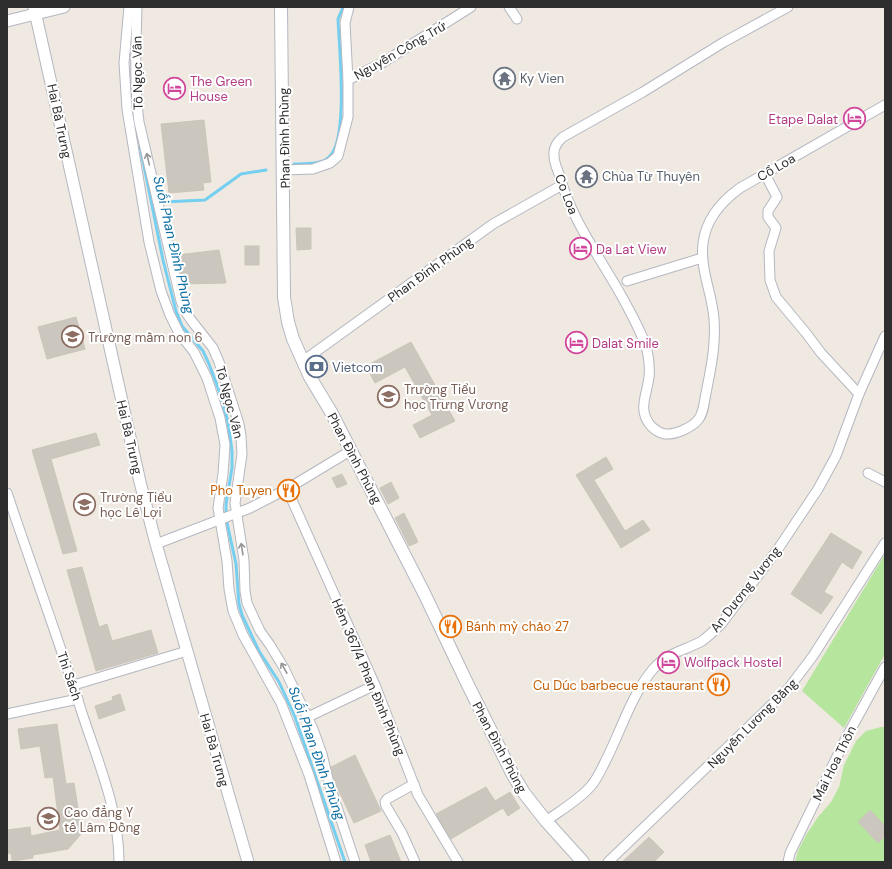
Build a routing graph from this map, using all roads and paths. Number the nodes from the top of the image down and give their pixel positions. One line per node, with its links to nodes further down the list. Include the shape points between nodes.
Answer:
1 (64, 7): 9 (street)
2 (129, 7): 28 (street, Tô Ngọc Vân, via 124,63 127,109 149,242 161,291 170,315 204,371 220,418 225,445 218,508)
3 (137, 7): 27 (street, Tô Ngọc Vân, one-way to 3, via 235,499 242,454 239,424 214,348 191,320 181,301 139,122 135,68)
4 (281, 7): 14 (main road, Phan Đình Phùng)
5 (349, 7): 12 (street, Nguyễn Công Trứ, via 345,23)
6 (471, 7): 12 (street, Nguyễn Công Trứ, via 382,63)
7 (509, 7): 10 (street)
8 (788, 7): 16 (street, Co Loa, via 563,137 556,147 554,156)
9 (35, 10): 11 (street); 30 (street, Hai Bà Trưng)
10 (517, 19)
11 (7, 21)
12 (348, 80): 14 (street, Nguyễn Công Trứ, via 348,117 338,156 330,163 313,169)
13 (885, 105): 15 (street, Cổ Loa)
14 (284, 170): 20 (main road, Phan Đình Phùng, via 284,297 293,339)
15 (765, 174): 17 (street, Cổ Loa, via 727,198 711,218 706,228); 21 (street, via 777,197 768,211 768,217 776,228 768,251 770,280 776,297 821,353)
16 (562, 185): 17 (street, Co Loa, via 580,227 627,306 643,341 648,354 649,374 643,407 645,420 653,429 664,434 692,426 699,419 712,371 713,307); 20 (street, Phan Đinh Phùng, via 493,224)
17 (702, 258): 18 (street)
18 (627, 281)
19 (885, 336): 21 (street, An Dương Vương)
20 (303, 361): 22 (main road, Phan Đình Phùng)
21 (859, 394): 39 (street, An Dương Vương, via 836,456 818,489 778,549 713,632 702,641 668,656 656,666 646,678 627,712 592,785 584,794)
22 (350, 451): 25 (street); 39 (main road, Phan Đình Phùng, via 424,593 513,774)
23 (868, 473): 24 (street)
24 (885, 482)
25 (287, 489): 27 (street); 34 (street, Hẻm 367/4 Phan Đình Phùng)
26 (7, 493): 33 (street, Thi Sách)
27 (236, 514): 28 (street); 37 (street, Tô Ngọc Vân, one-way to 27, via 247,603 244,560)
28 (219, 521): 30 (street); 42 (street, Tô Ngọc Vân, via 233,611 243,635 282,703 309,775)
29 (885, 543): 47 (street, Nguyễn Lương Bằng, via 813,656 788,689)
30 (156, 544): 31 (street, Hai Bà Trưng)
31 (187, 651): 33 (street); 41 (street, Hai Bà Trưng)
32 (885, 667): 48 (street, Mai Hoa Thôn, via 846,738 790,853)
33 (74, 685): 35 (street, Thi Sách)
34 (375, 685): 37 (street); 38 (street, Hẻm 367/4 Phan Đình Phùng)
35 (78, 699): 36 (street); 40 (street, Thi Sách, via 112,803 118,835)
36 (7, 714)
37 (308, 717): 43 (street, Tô Ngọc Vân)
38 (414, 784): 44 (street, via 385,802); 45 (street, Hẻm 367/4 Phan Đình Phùng)
39 (546, 821): 46 (main road, Phan Đình Phùng)
40 (119, 862)
41 (248, 862)
42 (336, 862)
43 (355, 862)
44 (416, 862)
45 (458, 862)
46 (583, 862)
47 (608, 862)
48 (788, 862)

